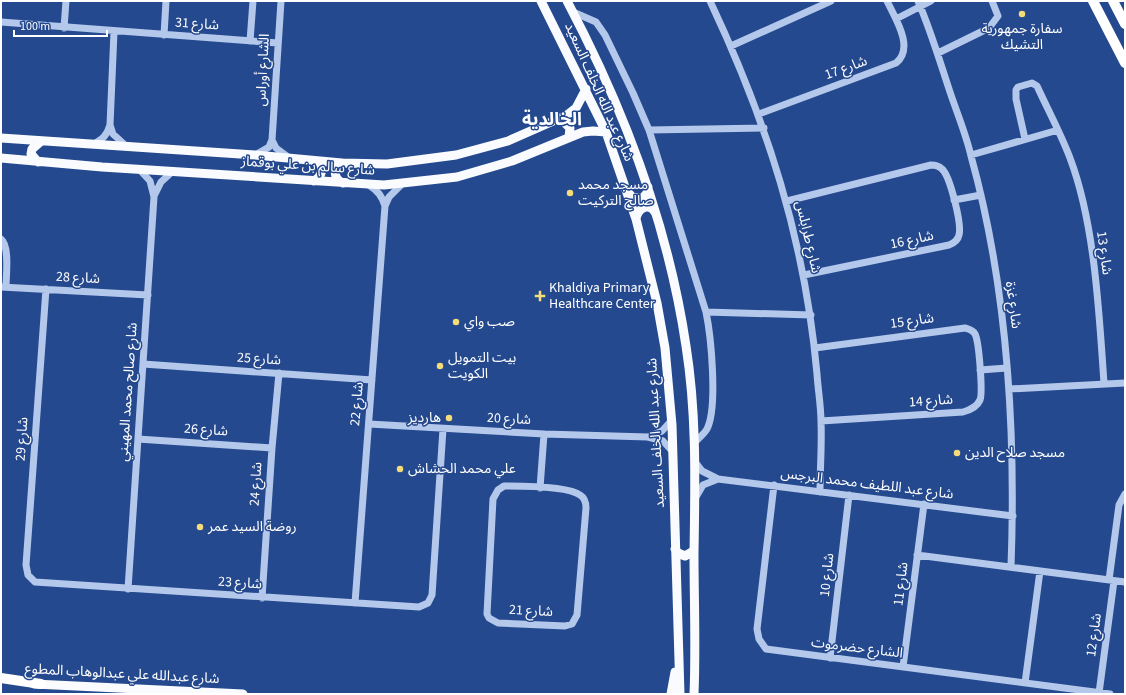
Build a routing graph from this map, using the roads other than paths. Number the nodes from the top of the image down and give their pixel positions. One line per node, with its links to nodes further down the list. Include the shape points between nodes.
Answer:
1 (66, 1): 19 (street)
2 (166, 1): 21 (street)
3 (253, 1): 22 (street, الشارع أوراس)
4 (281, 1): 23 (street, الشارع أوراس)
5 (542, 1): 27 (main road, شارع عبد الله الخلف السعيد)
6 (567, 1): 15 (main road, شارع عبد الله الخلف السعيد)
7 (710, 1): 24 (street, شارع طرابلس)
8 (830, 1): 24 (street)
9 (887, 1): 16 (street)
10 (931, 1): 14 (street)
11 (992, 1): 25 (street, via 998,16 994,24)
12 (1092, 1): 26 (highway)
13 (1113, 1): 18 (highway)
14 (919, 4): 16 (street); 25 (street, شارع غزة)
15 (573, 12): 32 (street, شارع عبد الله الخلف السعيد, via 596,22 605,35); 55 (main road, شارع عبد الله الخلف السعيد, via 624,122)
16 (896, 19): 28 (street, شارع 17, via 905,50 896,63)
17 (1, 22): 19 (street, شارع 31)
18 (1125, 24)
19 (64, 28): 20 (street, شارع 31)
20 (114, 32): 21 (street, شارع 31); 30 (street)
21 (164, 35): 22 (street, شارع 31)
22 (250, 41): 23 (street, شارع 31)
23 (278, 43): 38 (street, الشارع أوراس)
24 (731, 46): 28 (street, شارع طرابلس)
25 (938, 53): 43 (street, شارع غزة)
26 (1125, 63)
27 (586, 89): 29 (main road, شارع سالم بن علي بوقماز, via 576,108); 34 (main road, شارع عبد الله الخلف السعيد)
28 (759, 114): 31 (street, شارع طرابلس)
29 (559, 120): 35 (main road, via 568,123); 48 (main road, شارع سالم بن علي بوقماز, via 508,141 456,155 387,164)
30 (110, 125): 40 (street, via 103,139); 41 (street, via 113,134)
31 (764, 128): 32 (street); 60 (street, شارع طرابلس)
32 (649, 130): 69 (street, شارع عبد الله الخلف السعيد)
33 (1058, 130): 37 (street); 37 (street, شارع 13, via 1037,86 1032,83 1025,84 1018,87 1015,94); 77 (street, شارع 13, via 1070,159 1084,210 1100,322)
34 (606, 132): 35 (main road, شارع سالم بن علي بوقماز, via 583,132); 56 (main road, شارع عبد الله الخلف السعيد)
35 (569, 137): 53 (main road, شارع سالم بن علي بوقماز, via 506,163 457,177)
36 (1, 138): 39 (main road, شارع سالم بن علي بوقماز)
37 (1025, 139): 43 (street)
38 (272, 140): 42 (street, via 266,150); 45 (street, via 278,151)
39 (40, 142): 40 (main road, شارع سالم بن علي بوقماز); 47 (main road, via 32,149 31,154)
40 (93, 144): 41 (main road, شارع سالم بن علي بوقماز)
41 (127, 147): 42 (main road, شارع سالم بن علي بوقماز)
42 (255, 155): 45 (main road, شارع سالم بن علي بوقماز)
43 (971, 155): 57 (street, شارع غزة)
44 (1, 158): 47 (main road, شارع سالم بن علي بوقماز)
45 (288, 158): 46 (main road, شارع سالم بن علي بوقماز)
46 (319, 161): 48 (main road, شارع سالم بن علي بوقماز); 51 (main road, via 322,170 318,179)
47 (38, 162): 49 (main road, شارع سالم بن علي بوقماز)
48 (342, 163): 52 (main road, via 335,169 335,174 339,182)
49 (139, 169): 50 (main road, شارع سالم بن علي بوقماز); 58 (street, شارع صالح محمد المهيني, via 150,181)
50 (173, 171): 51 (main road, شارع سالم بن علي بوقماز); 58 (street, شارع صالح محمد المهيني, via 161,182)
51 (314, 181): 52 (main road, شارع سالم بن علي بوقماز)
52 (343, 183): 54 (main road, شارع سالم بن علي بوقماز)
53 (402, 184): 54 (main road, شارع سالم بن علي بوقماز); 61 (street, شارع 22, via 392,194)
54 (369, 185): 61 (street, via 377,190)
55 (648, 187): 56 (main road, via 648,192 642,199 632,197); 62 (main road, شارع عبد الله الخلف السعيد)
56 (628, 192): 63 (main road, شارع عبد الله الخلف السعيد)
57 (980, 195): 59 (street); 73 (street, شارع غزة, via 994,262)
58 (154, 197): 68 (street, شارع صالح محمد المهيني)
59 (954, 200): 60 (street, via 942,168 931,165); 65 (street, شارع 16, via 960,232 957,240 949,245)
60 (787, 201): 65 (street, شارع طرابلس)
61 (386, 206): 76 (street, شارع 22)
62 (657, 215): 63 (main road, via 648,207 642,208 637,212); 87 (main road, شارع عبد الله الخلف السعيد, via 673,275 686,347)
63 (636, 219): 80 (main road, شارع عبد الله الخلف السعيد, via 657,303 665,348)
64 (1, 239): 66 (street, شارع 28, via 6,248)
65 (804, 275): 70 (street, شارع طرابلس)
66 (3, 287): 67 (street, شارع 28)
67 (46, 289): 68 (street, شارع 28); 107 (street, شارع 29, via 26,565 28,575)
68 (148, 295): 72 (street, شارع صالح محمد المهيني)
69 (706, 312): 70 (street); 87 (street, شارع عبد الله الخلف السعيد, via 712,371 711,418 706,430)
70 (811, 315): 71 (street, شارع طرابلس)
71 (815, 348): 74 (street, شارع 15, via 965,328 976,336); 81 (street, شارع طرابلس)
72 (143, 364): 75 (street, شارع 25); 86 (street, شارع صالح محمد المهيني)
73 (1008, 368): 74 (street); 79 (street, شارع غزة)
74 (980, 370): 81 (street, شارع 14, via 981,398 970,410)
75 (279, 373): 76 (street, شارع 25); 88 (street, شارع 24)
76 (372, 380): 82 (street, شارع 22)
77 (1104, 383): 78 (street); 79 (street)
78 (1125, 383)
79 (1009, 389): 99 (street, شارع غزة)
80 (672, 420): 85 (street, شارع 20, via 662,431); 89 (main road, شارع عبد الله الخلف السعيد)
81 (821, 421): 94 (street, شارع طرابلس)
82 (368, 424): 83 (street, شارع 20); 110 (street, شارع 22)
83 (443, 429): 84 (street, شارع 20); 110 (street, شارع 23, via 432,595 428,603 419,607)
84 (544, 434): 85 (street, شارع 20); 93 (street)
85 (648, 436): 89 (street, شارع 20, via 663,441)
86 (138, 439): 88 (street, شارع 26); 108 (street, شارع صالح محمد المهيني)
87 (694, 443): 90 (main road, شارع عبد الله الخلف السعيد)
88 (272, 448): 109 (street, شارع 24)
89 (674, 452): 100 (main road, شارع عبد الله الخلف السعيد)
90 (695, 462): 91 (street, شارع عبد اللطيف محمد البرجس, via 702,471); 97 (main road, شارع عبد الله الخلف السعيد)
91 (718, 479): 92 (street, شارع عبد اللطيف محمد البرجس); 97 (street, via 703,486)
92 (774, 486): 94 (street, شارع عبد اللطيف محمد البرجس); 112 (street, الشارع حضرموت, via 757,629 759,639 770,651)
93 (540, 488): 93 (street, شارع 21, via 504,486 496,493 486,610 492,621 565,626 572,624 576,619 586,504 581,495 570,490)
94 (820, 492): 96 (street, شارع عبد اللطيف محمد البرجس)
95 (1125, 494): 105 (street, via 1119,504)
96 (849, 495): 98 (street, شارع عبد اللطيف محمد البرجس); 112 (street, شارع 10)
97 (696, 497): 101 (main road, شارع عبد الله الخلف السعيد)
98 (924, 504): 99 (street, شارع عبد اللطيف محمد البرجس); 102 (street, شارع 11)
99 (1013, 516): 103 (street, شارع غزة)
100 (675, 549): 101 (main road, via 685,556); 111 (main road, شارع عبد الله الخلف السعيد)
101 (694, 549): 115 (main road, شارع عبد الله الخلف السعيد)
102 (918, 555): 103 (street); 113 (street, شارع 11)
103 (1011, 567): 104 (street)
104 (1040, 572): 105 (street); 117 (street)
105 (1112, 580): 106 (street); 119 (street, شارع 12)
106 (1125, 582)
107 (40, 584): 108 (street, شارع 23)
108 (128, 589): 109 (street, شارع 23)
109 (262, 598): 110 (street, شارع 23)
110 (355, 603)
111 (678, 652): 121 (main road); 122 (main road, شارع عبد الله الخلف السعيد)
112 (830, 658): 113 (street, الشارع حضرموت)
113 (903, 667): 117 (street, الشارع حضرموت)
114 (1, 678): 118 (highway)
115 (695, 678): 123 (main road, شارع عبد الله الخلف السعيد); 124 (main road)
116 (1, 683): 118 (main road, شارع عبدالله علي عبدالوهاب المطوع)
117 (1025, 683): 119 (street, الشارع حضرموت)
118 (41, 684): 120 (main road, شارع عبدالله علي عبدالوهاب المطوع)
119 (1099, 693): 125 (street, الشارع حضرموت)
120 (243, 694)
121 (671, 694)
122 (680, 694)
123 (694, 694)
124 (699, 694)
125 (1110, 694)

